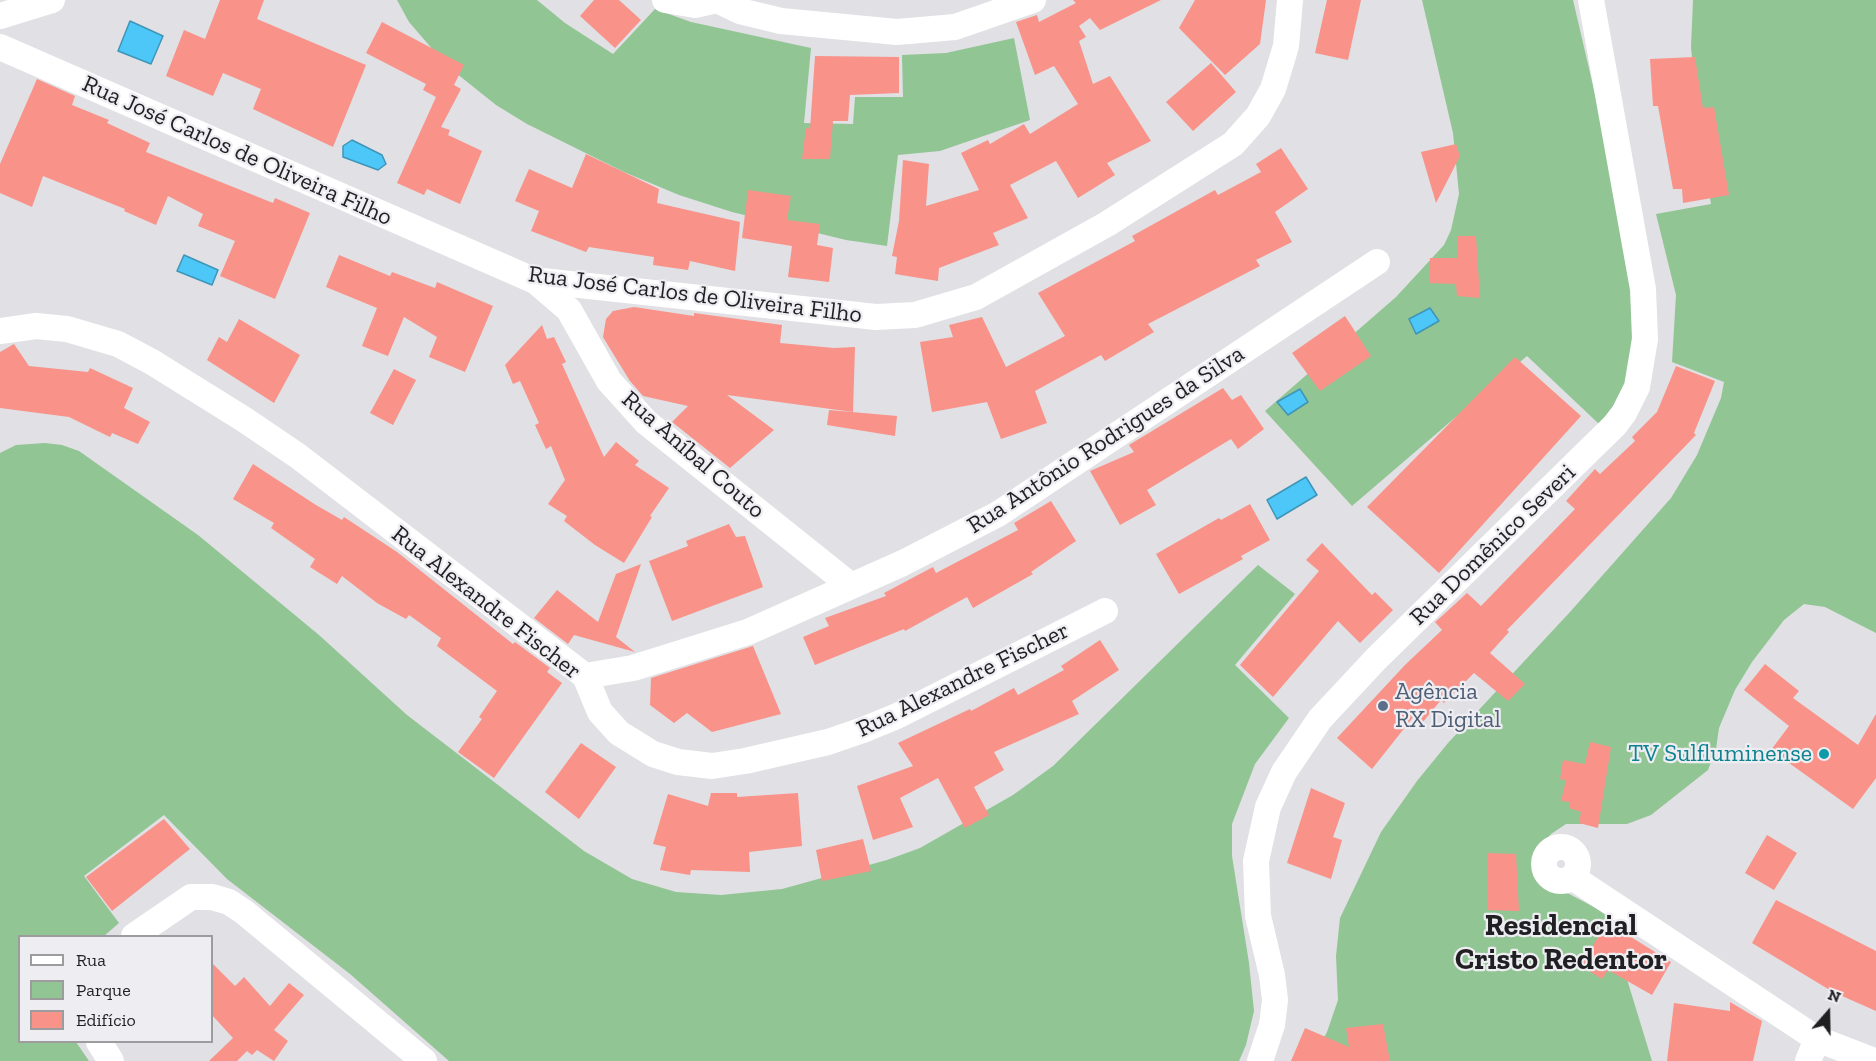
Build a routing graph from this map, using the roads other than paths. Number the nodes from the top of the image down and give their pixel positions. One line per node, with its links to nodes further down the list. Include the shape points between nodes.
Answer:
1 (52, 0): 6 (street)
2 (665, 0): 3 (street, via 694,5 717,0 740,11 781,21 897,32 955,27)
3 (1033, 0)
4 (1290, 0): 9 (street, Rua José Carlos de Oliveira Filho, via 1286,46 1273,89 1258,116 1233,144 1107,224 958,304 915,315 854,317)
5 (1591, 0): 20 (street, Rua Domênico Severi, via 1643,289 1645,339 1637,387 1616,425 1376,659 1320,719 1288,765 1268,807 1256,861 1258,916 1275,1000 1272,1025)
6 (0, 16)
7 (0, 47): 9 (street, Rua José Carlos de Oliveira Filho)
8 (1377, 262): 11 (street, Rua Antônio Rodrigues da Silva, via 1025,498 903,563)
9 (533, 280): 11 (street, Rua Aníbal Couto, via 569,310 609,381 646,422)
10 (0, 331): 13 (street, Rua Alexandre Fischer, via 36,326 68,329 118,344 152,362 298,456)
11 (850, 585): 13 (street, Rua Antônio Rodrigues da Silva, via 748,632 633,668)
12 (1105, 611): 13 (street, Rua Alexandre Fischer, via 872,727 745,762 712,766 665,758 640,748 600,712)
13 (585, 675)
14 (1572, 877): 17 (street)
15 (135, 935): 19 (street, via 191,897 229,902)
16 (100, 1043): 18 (street)
17 (1812, 1050): 21 (street)
18 (111, 1061)
19 (424, 1061)
20 (1260, 1061)
21 (1875, 1061)

